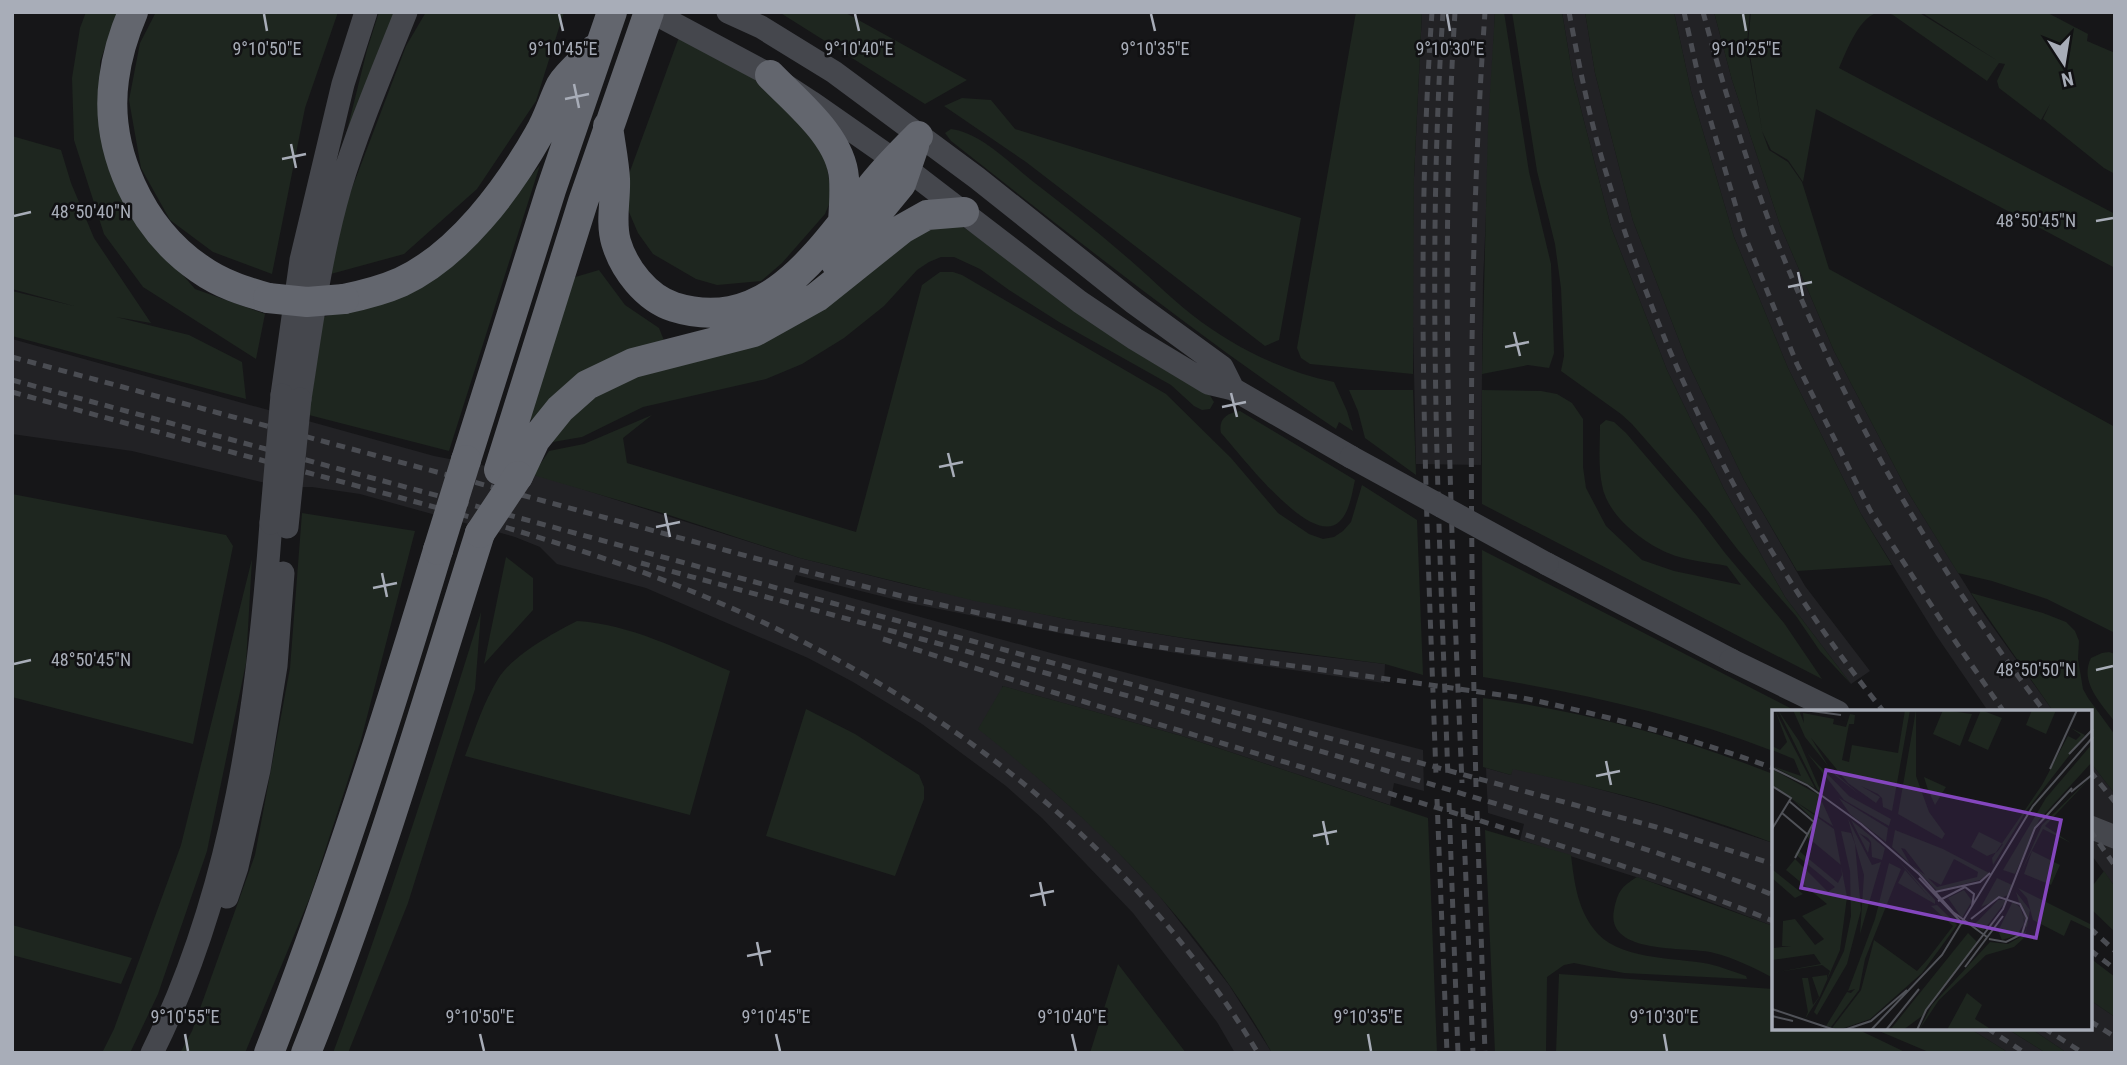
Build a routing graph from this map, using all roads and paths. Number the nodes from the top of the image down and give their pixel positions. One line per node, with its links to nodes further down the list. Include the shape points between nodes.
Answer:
1 (133, 12): 7 (highway, bridge, via 113,80 114,128 128,179 146,215 170,245 231,287 268,298 307,302 370,294 401,282 462,237 517,170 563,83)
2 (366, 12): 16 (main road, via 343,84 301,260)
3 (407, 12): 16 (main road, via 341,188)
4 (612, 12): 7 (highway)
5 (651, 12): 8 (main road); 9 (highway)
6 (728, 12): 10 (main road, via 834,72)
7 (601, 42): 24 (highway, bridge, via 355,815)
8 (770, 75): 11 (main road); 13 (highway, via 836,149 845,176)
9 (608, 126): 13 (highway, via 615,179 615,240 635,279 669,305 713,313 760,302 804,268); 17 (highway)
10 (918, 136): 11 (highway); 15 (main road, via 1222,367)
11 (900, 164): 12 (main road); 13 (highway); 14 (highway, via 901,184 892,196)
12 (964, 212): 14 (highway, via 927,215 902,229 817,297); 15 (main road, via 1135,340 1208,383)
13 (843, 222)
14 (784, 316): 17 (highway, via 754,332 633,363 587,385 560,409)
15 (1233, 390): 19 (main road, bridge, via 1547,564)
16 (291, 397): 18 (main road, bridge)
17 (508, 473): 25 (highway, bridge, via 476,546 388,827)
18 (279, 525): 22 (main road, via 236,802 203,927); 23 (main road, via 276,666 259,770 237,867 211,947)
19 (1834, 710)
20 (2092, 828): 21 (main road)
21 (2115, 837)
22 (152, 1053)
23 (166, 1053)
24 (269, 1053)
25 (306, 1053)

